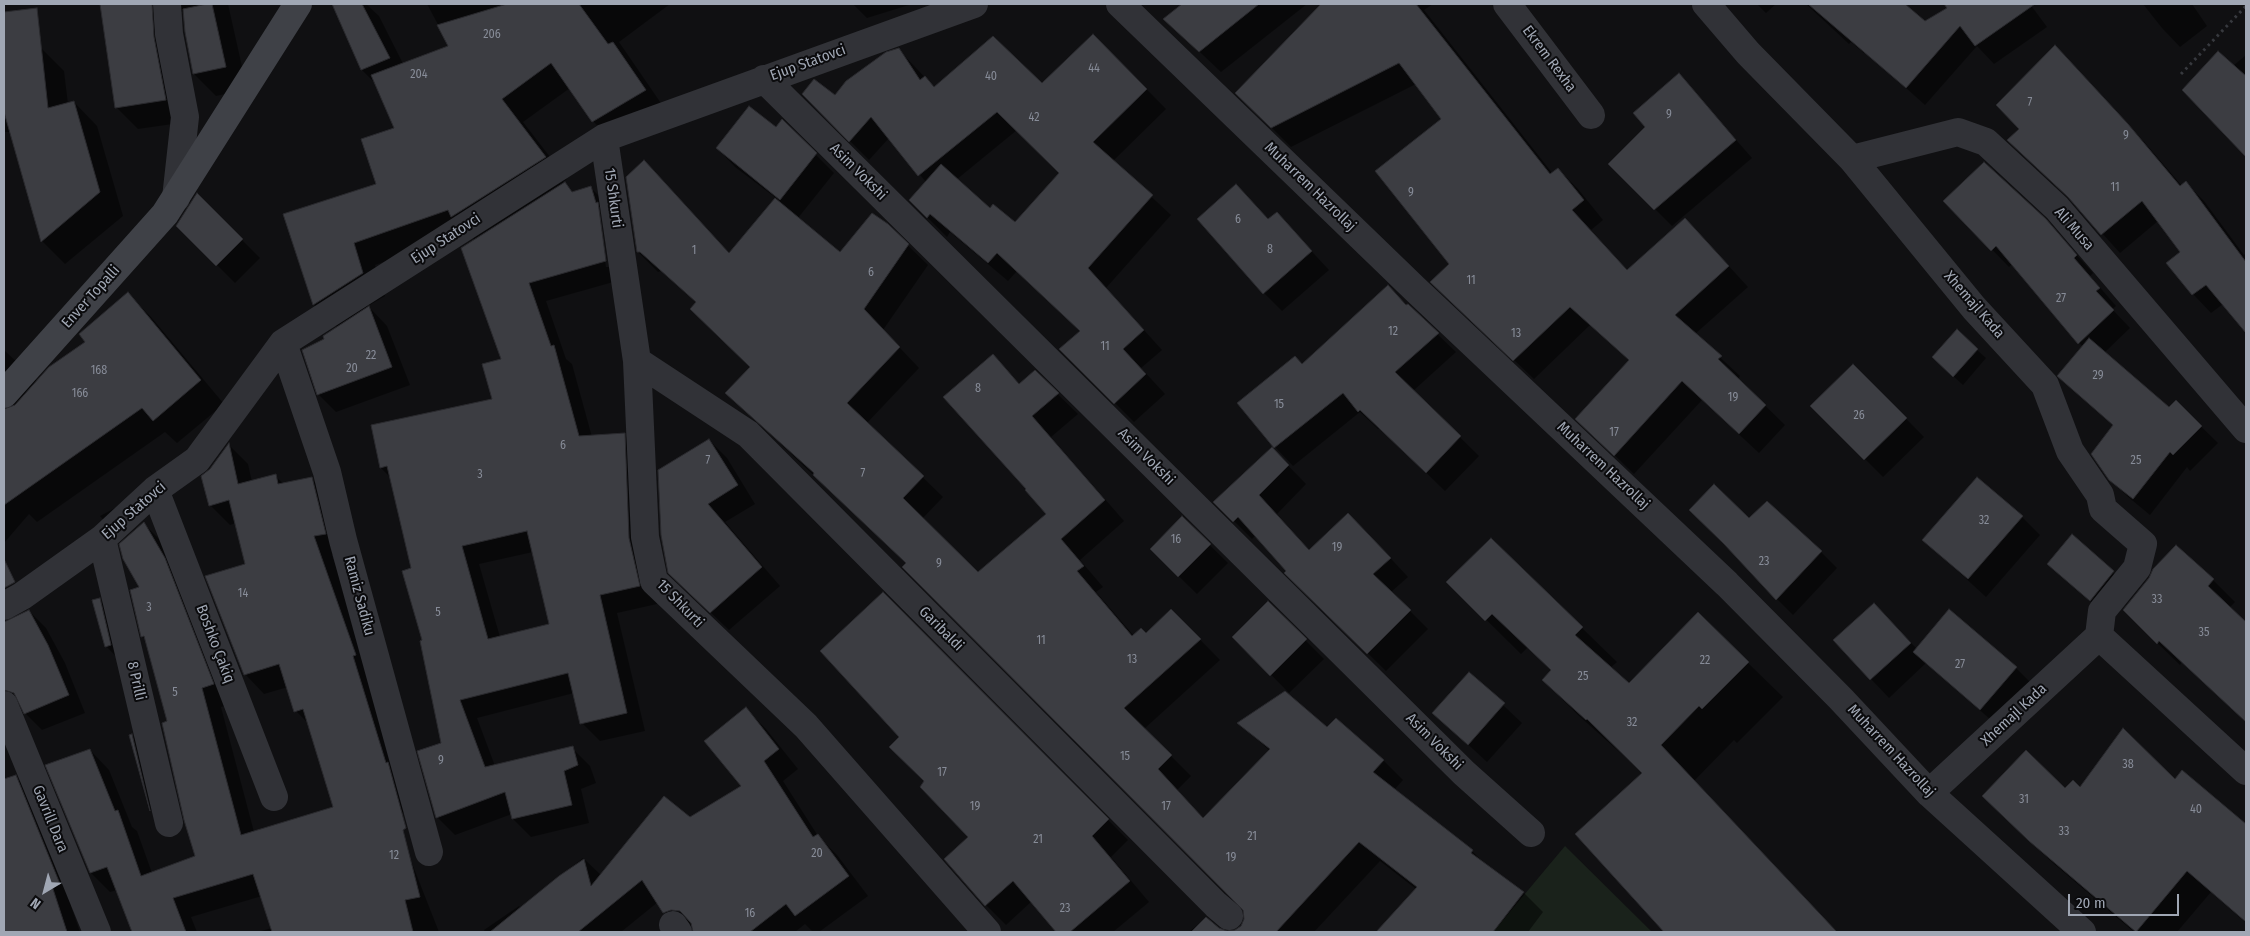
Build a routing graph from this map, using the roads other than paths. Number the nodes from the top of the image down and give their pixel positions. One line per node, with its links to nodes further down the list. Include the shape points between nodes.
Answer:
1 (167, 4): 11 (street, Enver Topalli, via 169,34 185,117)
2 (298, 4): 11 (main road, Enver Topalli)
3 (974, 4): 7 (street, Ejup Statovci)
4 (1120, 4): 22 (street, Muharrem Hazrollaj, via 1727,584)
5 (1507, 4): 8 (street, Ekrem Rexha)
6 (1706, 4): 10 (street, Xhemajl Kada, via 1748,53)
7 (764, 79): 9 (street, Ejup Statovci); 25 (street, Asim Vokshi, via 1457,766)
8 (1591, 115)
9 (604, 138): 12 (street, Ejup Statovci); 13 (street, 15 Shkurti)
10 (1852, 160): 15 (street, Ali Musa, via 1958,132 1986,142 2057,208); 19 (street, Xhemajl Kada, via 1974,308 2045,384 2070,451 2100,495 2103,509 2143,544 2137,568 2102,611)
11 (176, 198): 14 (main road, Enver Topalli)
12 (283, 343): 16 (street, Ejup Statovci, via 197,460); 26 (street, Ramiz Sadiku, via 328,472 343,540)
13 (637, 361): 27 (street, Garibaldi, via 748,434); 29 (street, 15 Shkurti, via 645,537 654,581 806,726)
14 (4, 394)
15 (2246, 429)
16 (155, 490): 17 (street, Ejup Statovci); 23 (street, Boshko Çakiq)
17 (102, 539): 18 (street, Ejup Statovci); 24 (street, 8 Prilli)
18 (4, 606)
19 (2098, 636): 21 (street); 22 (street, Xhemajl Kada)
20 (4, 705): 28 (street, Gavrill Dara)
21 (2246, 771)
22 (1929, 793): 30 (street, Muharrem Hazrollaj)
23 (274, 797)
24 (169, 823)
25 (1530, 833)
26 (429, 852)
27 (1229, 916)
28 (96, 932)
29 (987, 932)
30 (2082, 932)

